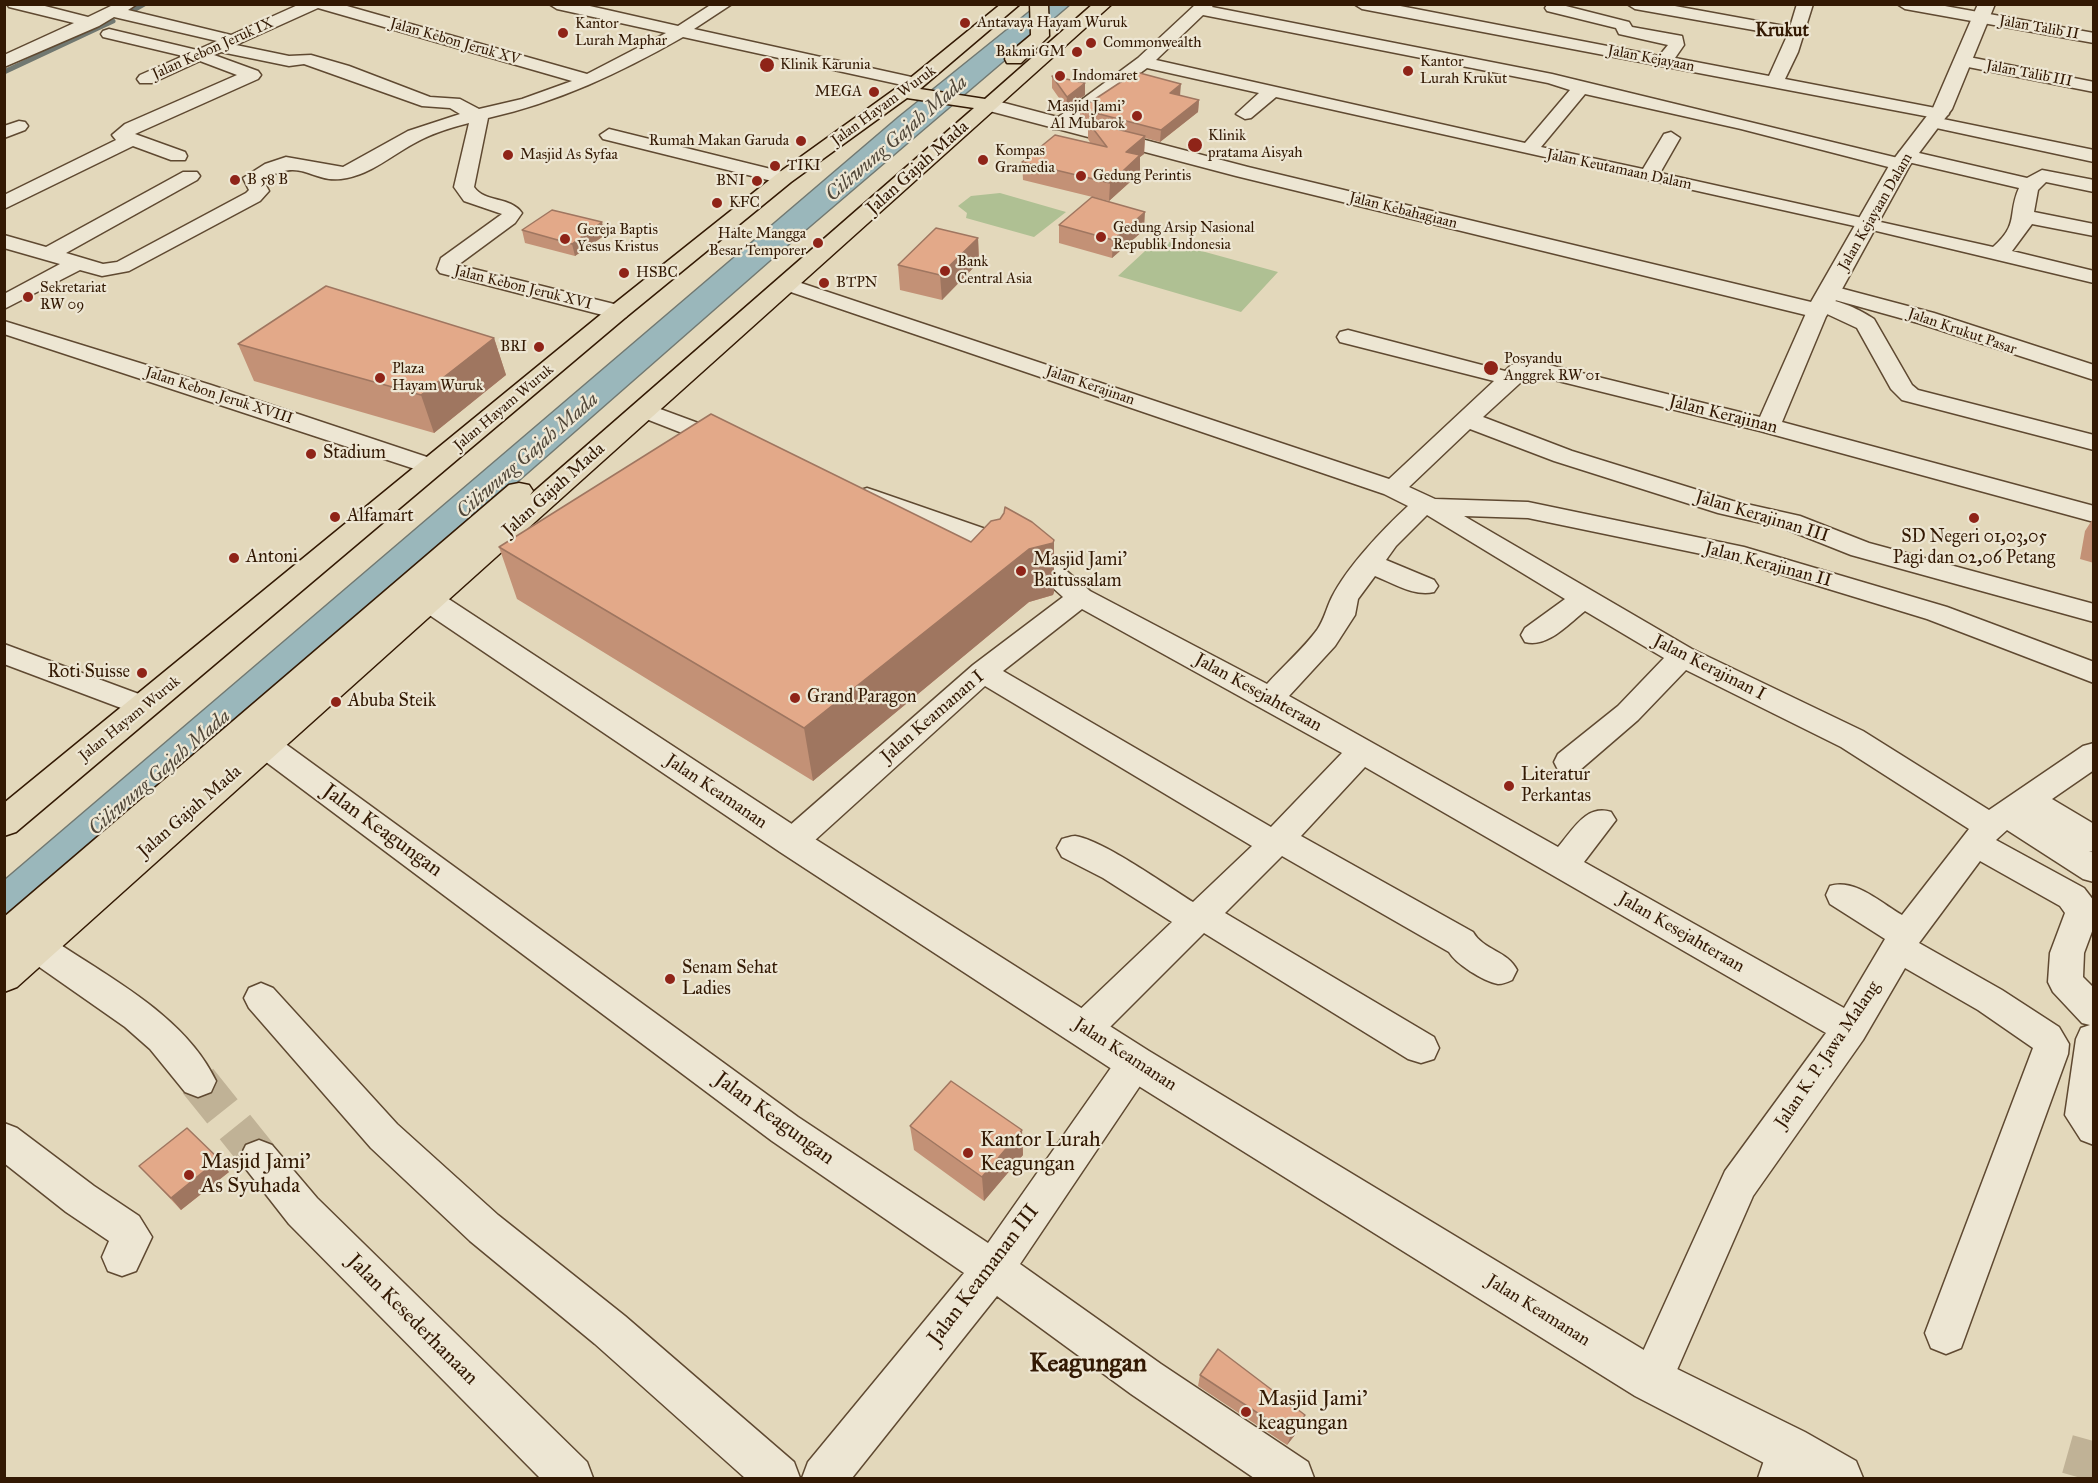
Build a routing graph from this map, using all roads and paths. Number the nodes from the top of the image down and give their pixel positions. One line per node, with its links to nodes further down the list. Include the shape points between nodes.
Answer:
1 (314, 4): 26 (street, Jalan Kebon Jeruk IX)
2 (321, 4): 33 (street, Jalan Kebon Jeruk XV)
3 (557, 4): 21 (street)
4 (724, 4): 21 (street)
5 (1012, 4): 37 (main road, Jalan Hayam Wuruk)
6 (1039, 4): 24 (main road)
7 (1104, 4): 24 (main road, Jalan Gajah Mada)
8 (1118, 4): 40 (main road, via 1024,86)
9 (1362, 4): 28 (street, Jalan Kejayaan)
10 (1635, 4): 22 (street)
11 (1805, 4): 22 (street)
12 (1905, 4): 18 (street, Jalan Talib II)
13 (16, 5): 16 (street); 20 (street)
14 (1203, 7): 31 (street); 36 (street)
15 (1552, 8): 28 (street, via 1623,25 1625,30 1676,40)
16 (4, 10)
17 (124, 11): 20 (street); 26 (street)
18 (1986, 11): 25 (street, Jalan Talib II); 29 (street, Jalan Kejayaan Dalam)
19 (1058, 20): 24 (main road, via 1058,36)
20 (93, 23): 30 (street)
21 (682, 31): 33 (street); 37 (street)
22 (1795, 33): 34 (street, via 1791,52)
23 (109, 34): 27 (street)
24 (1045, 37): 39 (main road, Jalan Gajah Mada); 40 (main road, Jalan Gajah Mada)
25 (2094, 38)
26 (225, 43): 27 (street, Jalan Kebon Jeruk IX); 43 (street, via 289,61 305,59 343,70 428,102 454,103)
27 (198, 55): 32 (street, Jalan Kebon Jeruk IX, via 169,68); 47 (street, via 252,75 123,132 122,136)
28 (1664, 61): 34 (street, Jalan Kejayaan)
29 (1964, 61): 35 (street, Jalan Talib III); 42 (street, Jalan Kejayaan Dalam)
30 (4, 62)
31 (1144, 62): 38 (street, Jalan Keutamaan Dalam); 44 (street)
32 (147, 71)
33 (589, 81): 43 (street)
34 (1775, 82): 42 (street, Jalan Kejayaan)
35 (2094, 87)
36 (1581, 88): 49 (street); 52 (street)
37 (914, 90): 39 (main road); 55 (main road, Jalan Hayam Wuruk)
38 (1272, 92): 41 (street); 49 (street, Jalan Keutamaan Dalam)
39 (961, 102): 40 (main road); 73 (main road, Jalan Gajah Mada)
40 (993, 102): 44 (street, Jalan Kebahagiaan); 67 (main road, Jalan Gajah Mada)
41 (1245, 114)
42 (1939, 115): 48 (street); 51 (street); 52 (street, Jalan Kejayaan Dalam)
43 (479, 117): 65 (street, via 427,129 345,173 291,163 263,172 253,178 260,191 253,197 112,270); 70 (street, Jalan Kebon Jeruk XVI, via 464,187 471,197 506,207 512,213 448,262 447,269)
44 (1059, 125): 68 (street, Jalan Kebahagiaan)
45 (609, 135): 55 (street)
46 (1671, 138): 54 (street)
47 (130, 140): 50 (street); 58 (street)
48 (2094, 140)
49 (1529, 150): 54 (street, Jalan Keutamaan Dalam)
50 (178, 156)
51 (2094, 156)
52 (1903, 160): 56 (street); 60 (street, Jalan Kejayaan Dalam)
53 (190, 176): 63 (street)
54 (1649, 176): 60 (street, Jalan Keutamaan Dalam)
55 (784, 178): 70 (main road, Jalan Hayam Wuruk)
56 (2031, 185): 57 (street, via 2042,176 2051,176); 59 (street)
57 (2094, 186)
58 (4, 202)
59 (2022, 216): 61 (street); 64 (street, via 2022,225 2014,238)
60 (1868, 223): 64 (street, Jalan Keutamaan Dalam); 68 (street, Jalan Kejayaan Dalam)
61 (2094, 230)
62 (4, 241): 63 (street)
63 (48, 254): 65 (street)
64 (1996, 254): 66 (street, Jalan Keutamaan Dalam)
65 (78, 263): 69 (street)
66 (2094, 277)
67 (786, 284): 73 (main road, Jalan Gajah Mada); 83 (street, Jalan Kerajinan)
68 (1824, 302): 74 (street, Jalan Krukut Pasar, via 1926,318); 78 (street, Jalan Kejayaan Dalam); 79 (street, via 1862,321 1910,395)
69 (4, 303)
70 (618, 312): 81 (main road, Jalan Hayam Wuruk)
71 (4, 327): 81 (street, Jalan Kebon Jeruk XVIII)
72 (1348, 337): 75 (street)
73 (706, 342): 76 (main road, Jalan Gajah Mada); 117 (main road, Jalan Gajah Mada)
74 (2094, 373)
75 (1496, 374)
76 (644, 410): 80 (street); 92 (main road, Jalan Gajah Mada)
77 (1469, 420): 78 (street, Jalan Kerajinan, via 1519,370 1518,359); 83 (street, Jalan Kerajinan); 93 (street, Jalan Kerajinan III, via 1607,470 1791,522 1860,549)
78 (1768, 426): 85 (street, Jalan Kerajinan)
79 (2094, 443)
80 (746, 449)
81 (433, 467): 100 (main road, Jalan Hayam Wuruk)
82 (846, 488): 86 (street, Jalan Kesejahteraan)
83 (1393, 489): 84 (street, Jalan Kerajinan)
84 (1428, 506): 87 (street, via 1387,540); 91 (street, Jalan Kerajinan I); 98 (street, Jalan Kerajinan II, via 1528,510 1744,555 1937,613)
85 (2094, 514)
86 (936, 520): 88 (street, via 941,533); 90 (street, Jalan Kesejahteraan, via 1041,561)
87 (1369, 563): 89 (street); 99 (street, via 1345,598 1341,615 1325,639)
88 (991, 564)
89 (1425, 586)
90 (1080, 597): 97 (street, Jalan Keamanan I); 99 (street, Jalan Kesejahteraan)
91 (1584, 598): 94 (street); 96 (street, Jalan Kerajinan I)
92 (430, 601): 101 (main road, Jalan Gajah Mada); 109 (street, Jalan Keamanan)
93 (2094, 613)
94 (1535, 635)
95 (4, 653): 100 (street)
96 (1682, 656): 104 (street, via 1628,713); 106 (street, Jalan Kerajinan I, via 1852,739)
97 (983, 672): 109 (street, Jalan Keamanan I); 110 (street)
98 (2094, 673)
99 (1270, 699): 102 (street, Jalan Kesejahteraan)
100 (145, 707): 107 (main road, Jalan Hayam Wuruk)
101 (265, 745): 117 (main road, Jalan Gajah Mada); 132 (street, Jalan Keagungan, via 785,1129)
102 (1362, 751): 110 (street); 112 (street, Jalan Kesejahteraan)
103 (2094, 754): 106 (street, Jalan K. P. Jawa Malang)
104 (1569, 762)
105 (1600, 820): 112 (street)
106 (1999, 821): 108 (street); 113 (street); 116 (street, Jalan K. P. Jawa Malang); 121 (street, via 2082,911 2067,953 2066,982)
107 (4, 823)
108 (2094, 840)
109 (792, 842): 122 (street, Jalan Keamanan)
110 (1277, 842): 115 (street); 118 (street, via 1432,925)
111 (1073, 848): 115 (street)
112 (1562, 865): 123 (street, Jalan Kesejahteraan)
113 (2094, 870)
114 (1842, 896): 116 (street)
115 (1198, 917): 122 (street); 125 (street)
116 (1902, 941): 123 (street, Jalan K. P. Jawa Malang); 133 (street, via 2050,1044 2050,1054)
117 (21, 943): 119 (main road, Jalan Gajah Mada); 127 (street, via 137,1016 162,1038)
118 (1500, 970)
119 (4, 976)
120 (261, 998): 137 (street, via 384,1136 484,1228 610,1330)
121 (2094, 1012)
122 (1084, 1029): 126 (street, Jalan Keamanan)
123 (1850, 1029): 134 (street, Jalan K. P. Jawa Malang, via 1739,1184)
124 (2094, 1039): 128 (street, via 2084,1115)
125 (1421, 1047)
126 (1135, 1063): 132 (street, Jalan Keamanan III); 134 (street, Jalan Keamanan)
127 (198, 1081)
128 (2094, 1128)
129 (4, 1140): 131 (street, via 125,1228 132,1237)
130 (259, 1157): 136 (street, Jalan Kesederhanaan, via 303,1211)
131 (122, 1257)
132 (993, 1269): 138 (street, Jalan Keamanan III); 139 (street, Jalan Keagungan)
133 (1946, 1333)
134 (1651, 1380): 135 (street, Jalan Keamanan)
135 (1784, 1464): 140 (street, Jalan Keamanan)
136 (571, 1479)
137 (778, 1479)
138 (824, 1479)
139 (1292, 1479)
140 (1839, 1479)

